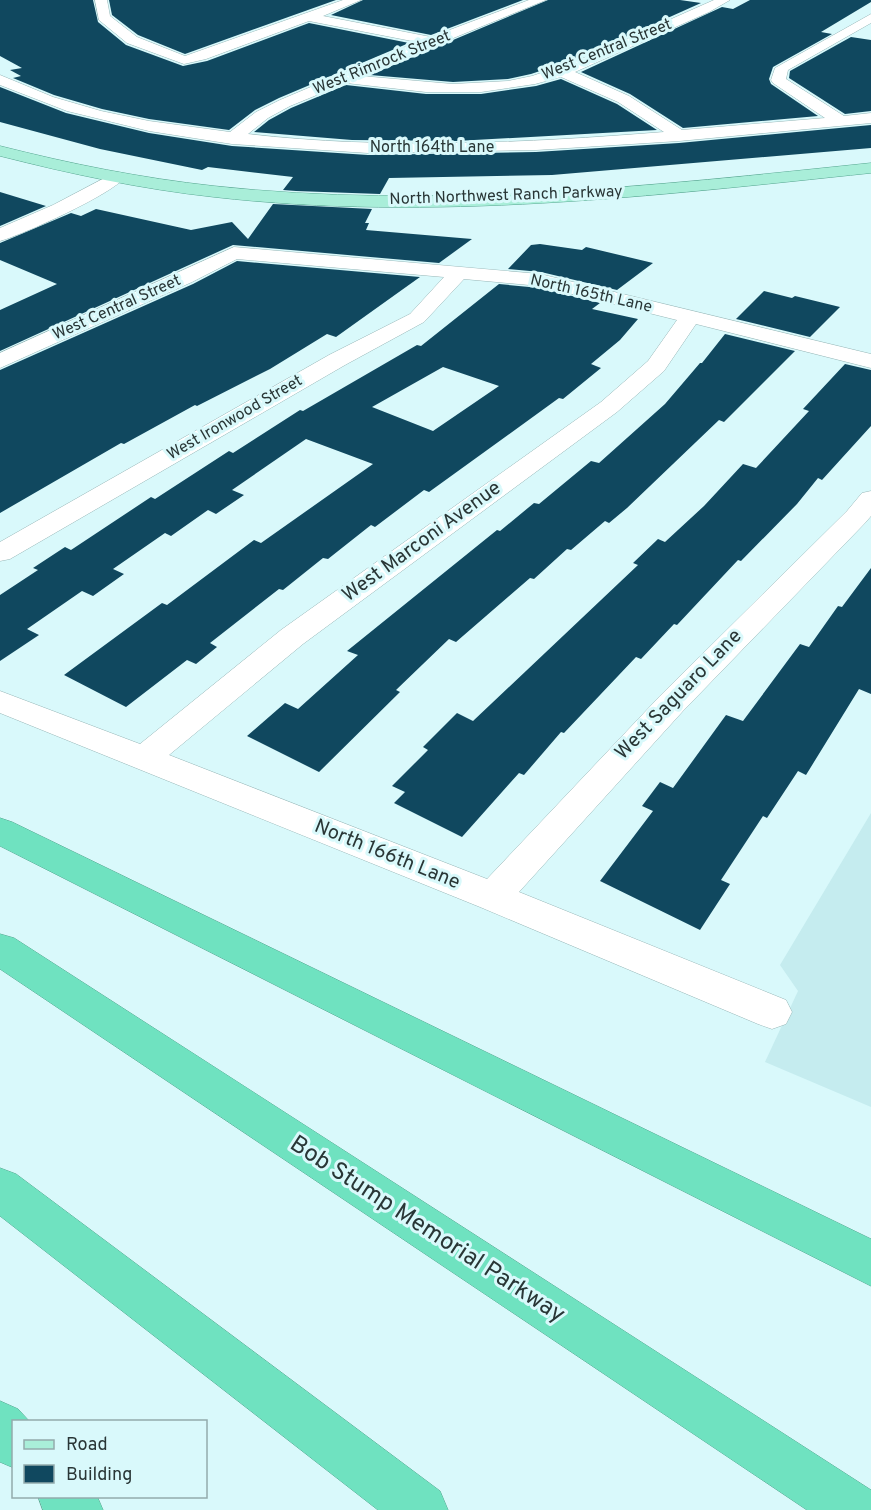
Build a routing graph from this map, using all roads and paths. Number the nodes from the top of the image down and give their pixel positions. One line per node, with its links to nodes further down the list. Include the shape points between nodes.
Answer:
1 (100, 0): 5 (street, via 104,17 122,34 184,60)
2 (355, 0): 5 (street)
3 (540, 0): 7 (street, West Rimrock Street)
4 (724, 0): 8 (street, West Central Street)
5 (307, 17): 7 (street)
6 (871, 18): 12 (street, via 782,68 778,80)
7 (432, 41): 9 (street, West Rimrock Street)
8 (562, 72): 9 (street, West Central Street, via 528,81 468,88 402,87); 13 (street, via 624,100)
9 (344, 78): 14 (street, West Rimrock Street, via 262,115)
10 (0, 79): 14 (street, North 164th Lane, via 45,99 89,111)
11 (871, 118): 12 (street, North 164th Lane)
12 (841, 121): 13 (street, North 164th Lane)
13 (680, 136): 14 (street, North 164th Lane, via 447,150)
14 (232, 139)
15 (0, 151): 17 (main road, North Northwest Ranch Parkway)
16 (871, 168): 17 (main road, North Northwest Ranch Parkway, via 603,194 460,201 297,197)
17 (116, 177): 18 (street, via 45,218)
18 (0, 235)
19 (234, 253): 20 (street, North 165th Lane); 23 (street, West Central Street)
20 (460, 272): 21 (street, North 165th Lane, via 540,280); 25 (street, West Ironwood Street, via 417,318)
21 (690, 317): 22 (street, North 165th Lane); 27 (street, West Marconi Avenue, via 656,366 609,407 292,638)
22 (871, 361)
23 (0, 362)
24 (871, 499): 29 (street, West Saguaro Lane, via 575,804)
25 (0, 553)
26 (0, 701): 27 (street, North 166th Lane)
27 (144, 758): 29 (street, North 166th Lane)
28 (0, 831): 33 (highway)
29 (493, 897): 31 (street, North 166th Lane)
30 (0, 949): 39 (highway, Bob Stump Memorial Parkway)
31 (772, 1012)
32 (0, 1189): 38 (highway)
33 (871, 1263)
34 (0, 1427): 35 (highway)
35 (12, 1440)
36 (65, 1498): 37 (highway)
37 (76, 1510)
38 (420, 1510)
39 (854, 1510)

